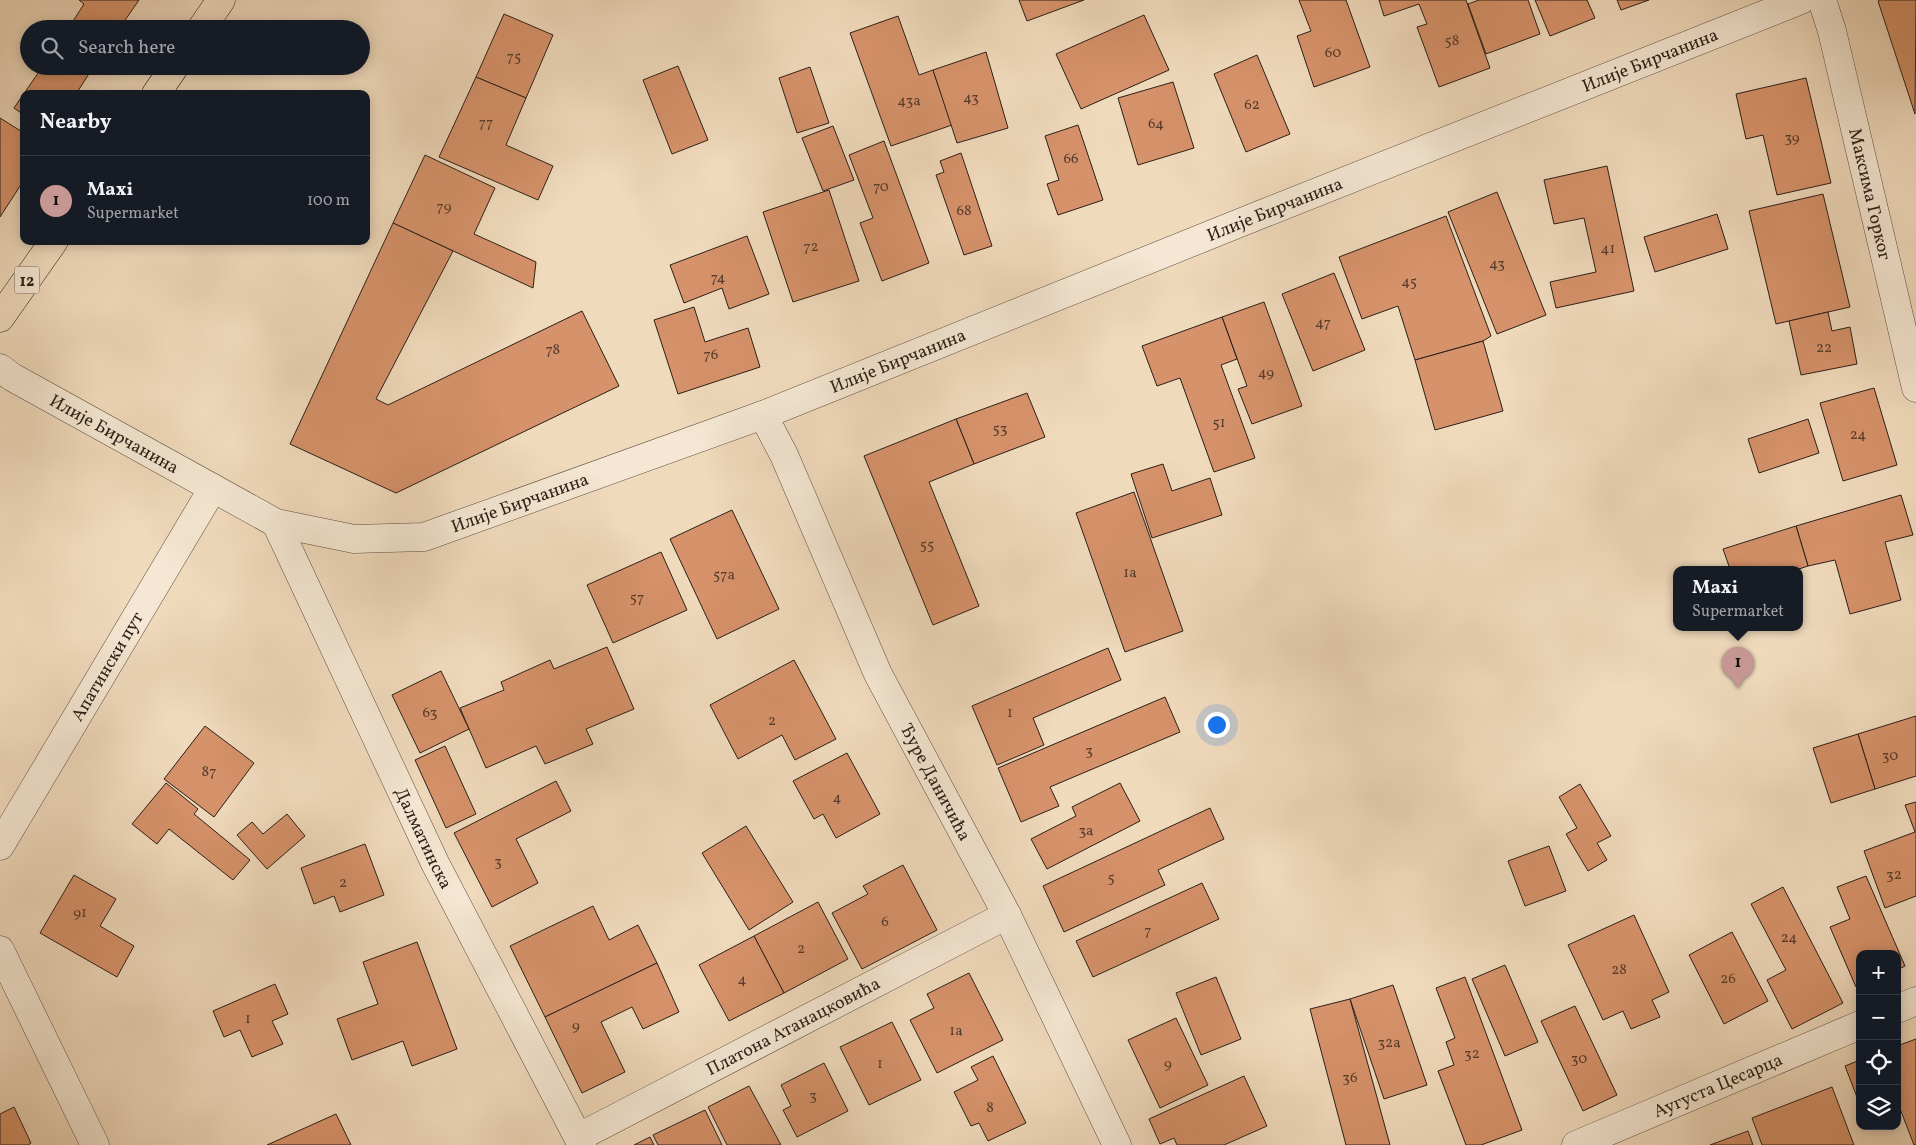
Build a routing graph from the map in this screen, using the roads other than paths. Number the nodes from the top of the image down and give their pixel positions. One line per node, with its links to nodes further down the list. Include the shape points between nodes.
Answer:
1 (222, 0): 4 (main road)
2 (1801, 0): 11 (street, Илије Бирчанина)
3 (1822, 0): 10 (street, Максима Горког)
4 (208, 20)
5 (169, 75): 6 (main road)
6 (159, 90)
7 (51, 245): 8 (main road, 12)
8 (0, 318)
9 (0, 368): 12 (street, Илије Бирчанина)
10 (1916, 388)
11 (763, 415): 13 (street, Илије Бирчанина, via 424,537 354,539); 15 (street, Ђуре Даничића, via 784,455 878,674)
12 (214, 488): 13 (street, Илије Бирчанина); 14 (street, Апатински пут)
13 (276, 524): 20 (street, Далматинска, via 435,863)
14 (0, 846)
15 (1007, 915): 20 (street, Платона Атанацковића); 22 (street, Ђуре Даничића)
16 (0, 950): 21 (street)
17 (1916, 1001): 18 (street)
18 (1901, 1007)
19 (1856, 1027): 23 (street, Аугуста Цесарца)
20 (580, 1141)
21 (95, 1145)
22 (1118, 1145)
23 (1576, 1145)

